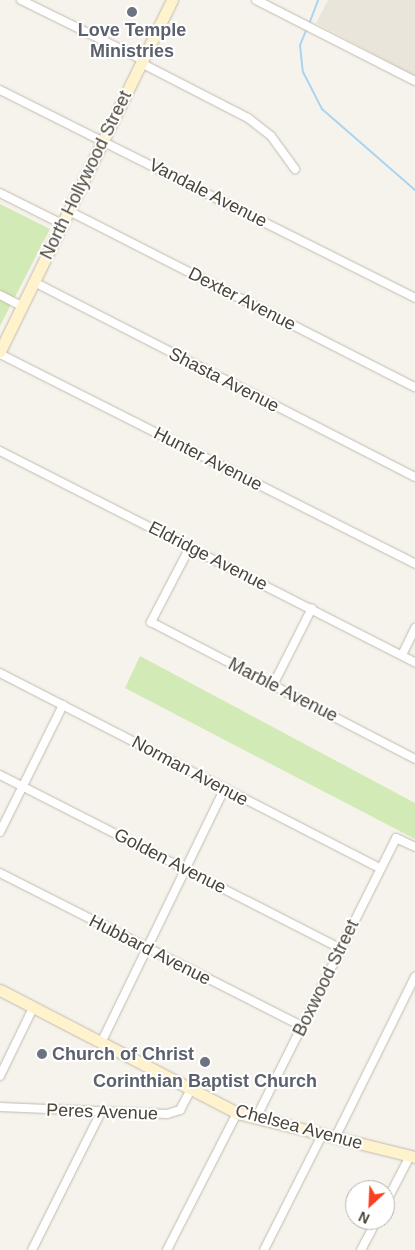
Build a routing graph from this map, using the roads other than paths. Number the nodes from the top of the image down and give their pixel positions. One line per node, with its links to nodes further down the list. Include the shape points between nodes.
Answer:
1 (21, 0): 4 (street)
2 (172, 0): 4 (main road, North Hollywood Street)
3 (256, 0): 5 (street)
4 (142, 62): 7 (main road, North Hollywood Street); 8 (street, via 248,118 271,136)
5 (415, 81)
6 (0, 90): 7 (street, Vandale Avenue)
7 (104, 140): 10 (main road, North Hollywood Street); 14 (street, Vandale Avenue)
8 (295, 169)
9 (0, 193): 11 (street)
10 (69, 210): 11 (main road, North Hollywood Street); 18 (street, Dexter Avenue)
11 (62, 224): 12 (main road, North Hollywood Street)
12 (34, 282): 15 (main road, North Hollywood Street); 20 (street, Shasta Avenue)
13 (0, 295): 15 (street)
14 (415, 298)
15 (22, 306): 16 (main road, North Hollywood Street)
16 (0, 350)
17 (0, 354): 22 (street, Hunter Avenue)
18 (415, 387)
19 (0, 451): 21 (street, Eldridge Avenue)
20 (415, 477)
21 (190, 548): 23 (street, Eldridge Avenue); 28 (street, Marble Avenue, via 151,622)
22 (415, 564)
23 (312, 608): 25 (street, Eldridge Avenue); 28 (street)
24 (415, 628): 25 (street)
25 (402, 655): 26 (street, Eldridge Avenue)
26 (415, 662)
27 (0, 673): 29 (street, Norman Avenue)
28 (273, 684): 30 (street, Marble Avenue)
29 (63, 705): 32 (street); 33 (street, Norman Avenue)
30 (415, 759)
31 (0, 775): 32 (street, Golden Avenue)
32 (22, 786): 34 (street); 36 (street, Golden Avenue)
33 (224, 790): 36 (street); 37 (street, Norman Avenue)
34 (0, 832)
35 (415, 847): 37 (street, Boxwood Street, via 396,838)
36 (184, 868): 39 (street); 40 (street, Golden Avenue)
37 (380, 868): 40 (street, Boxwood Street)
38 (0, 873): 39 (street, Hubbard Avenue)
39 (144, 948): 44 (street, Hubbard Avenue); 45 (street)
40 (340, 948): 44 (street, Boxwood Street)
41 (415, 977): 53 (street)
42 (0, 990): 43 (main road, Chelsea Avenue)
43 (33, 1008): 45 (main road, Chelsea Avenue); 46 (street)
44 (302, 1026): 51 (street, Boxwood Street)
45 (101, 1043): 47 (main road, Chelsea Avenue)
46 (0, 1076)
47 (191, 1090): 49 (street, Peres Avenue, via 180,1110 167,1114); 50 (main road, Chelsea Avenue)
48 (0, 1108): 49 (street, Peres Avenue)
49 (101, 1112): 57 (street)
50 (237, 1113): 51 (main road, Chelsea Avenue); 58 (street)
51 (256, 1118): 52 (main road, Chelsea Avenue)
52 (323, 1133): 53 (main road, Chelsea Avenue); 59 (street)
53 (336, 1136): 54 (main road, Chelsea Avenue)
54 (412, 1157): 55 (street)
55 (395, 1187)
56 (371, 1230): 60 (street)
57 (32, 1250)
58 (168, 1250)
59 (264, 1250)
60 (361, 1250)

